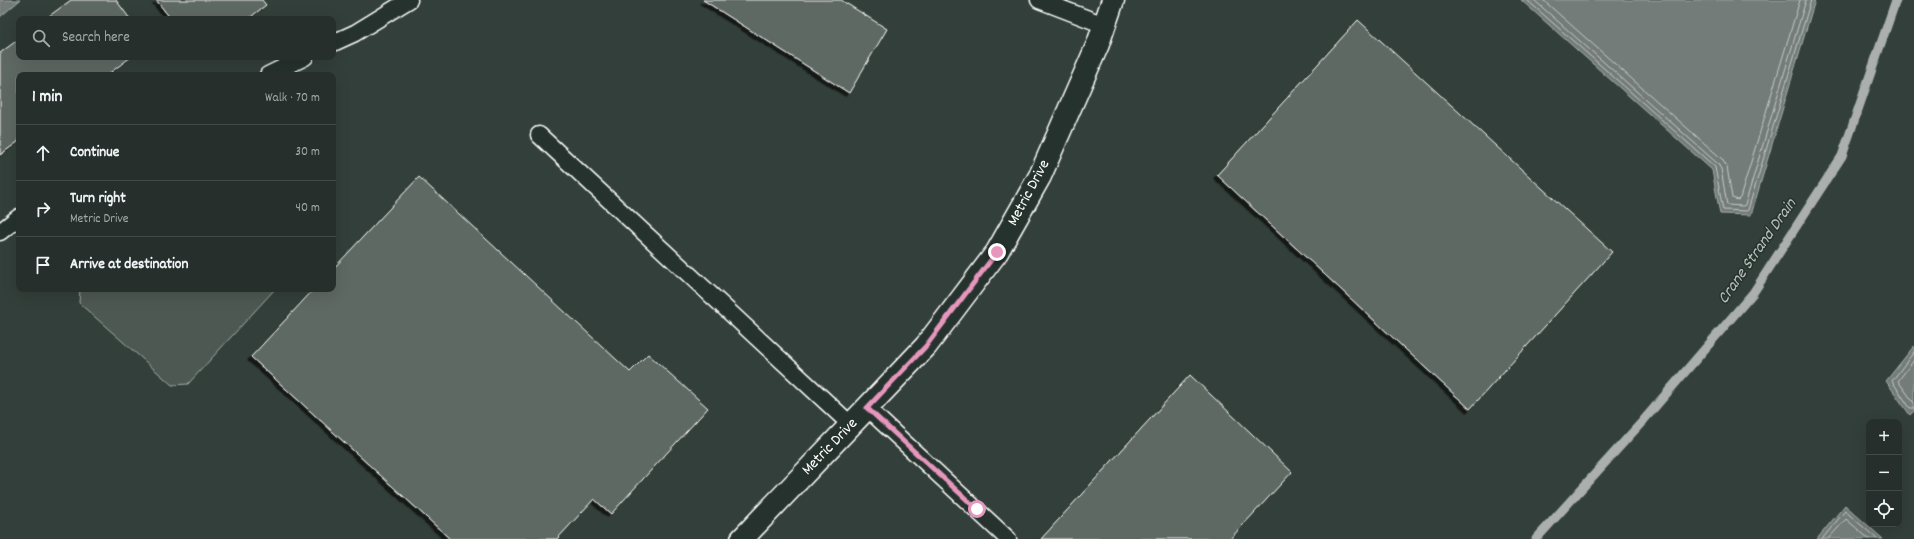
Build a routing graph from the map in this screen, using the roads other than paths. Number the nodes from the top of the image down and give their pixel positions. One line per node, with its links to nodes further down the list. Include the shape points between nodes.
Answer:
1 (408, 0): 5 (lane, via 355,33)
2 (1039, 0): 4 (lane)
3 (1113, 0): 4 (street, Metric Drive)
4 (1104, 25): 11 (street, Metric Drive, via 1040,176 997,252 926,346)
5 (336, 42)
6 (299, 60): 7 (lane)
7 (274, 72)
8 (539, 135): 12 (lane)
9 (16, 219): 10 (lane)
10 (0, 232)
11 (867, 408): 12 (street, Metric Drive); 14 (lane)
12 (851, 425): 13 (street, Metric Drive)
13 (742, 539)
14 (1008, 539)

